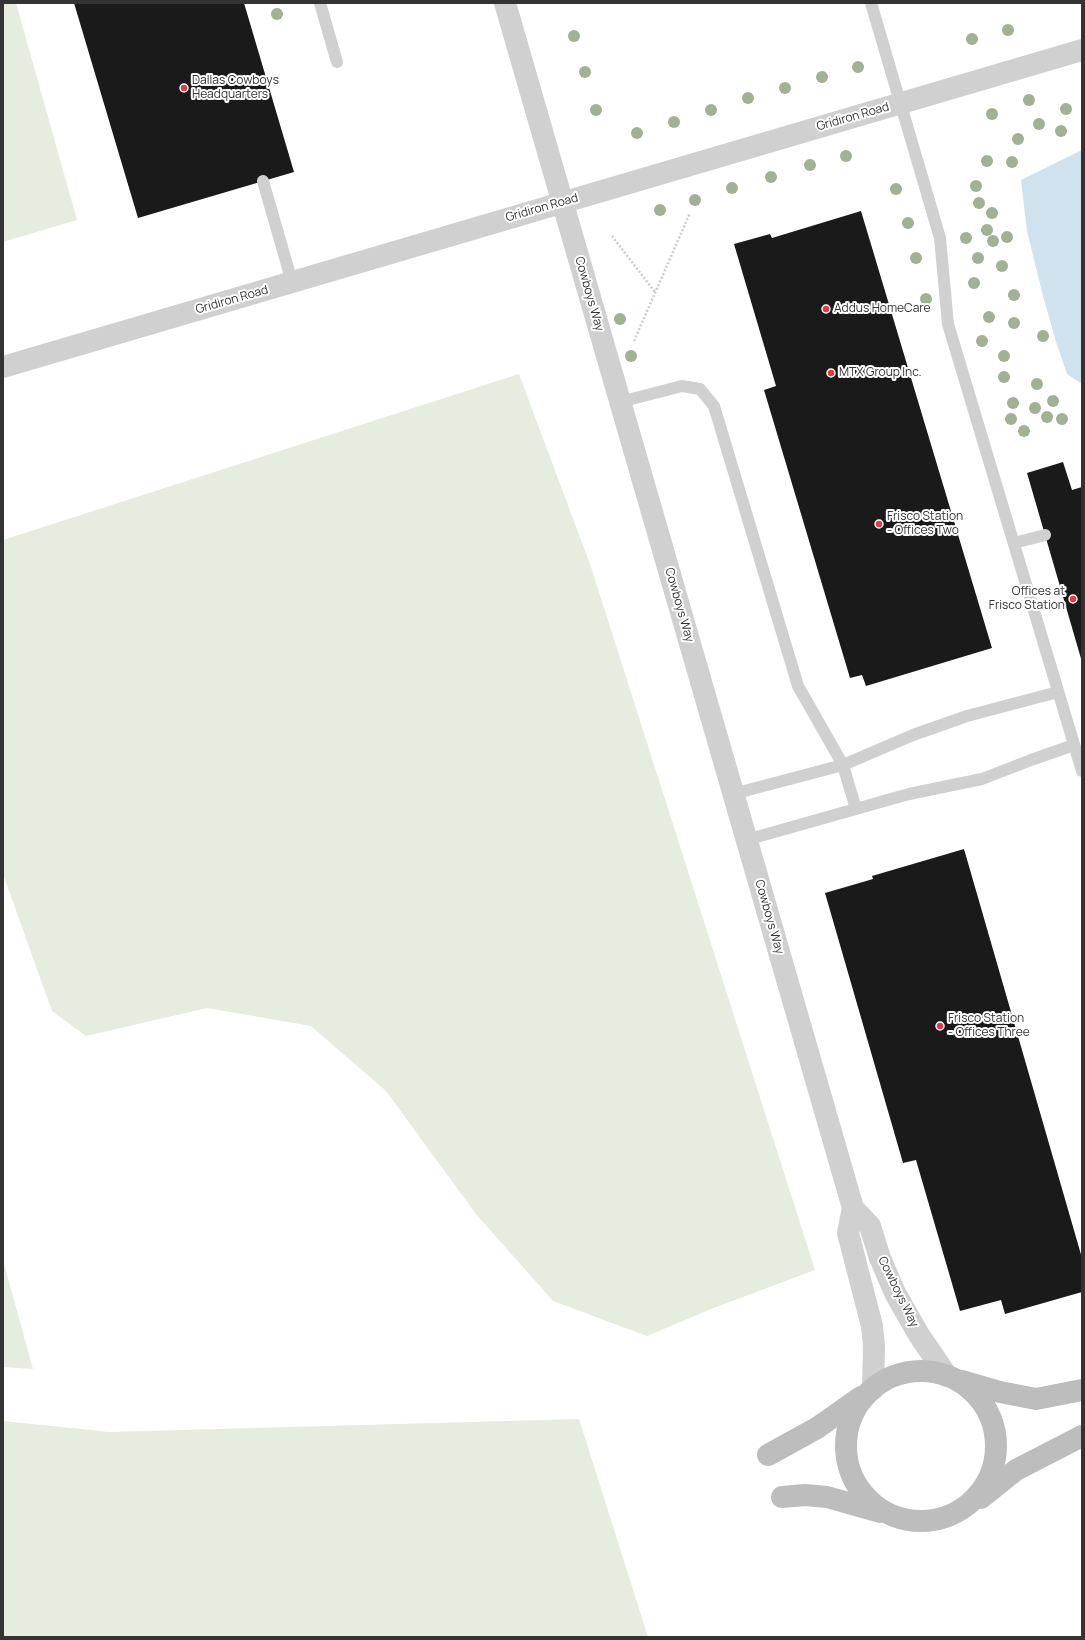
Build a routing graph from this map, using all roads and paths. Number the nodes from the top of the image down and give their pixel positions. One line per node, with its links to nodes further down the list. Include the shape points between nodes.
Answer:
1 (320, 3): 5 (lane)
2 (505, 3): 8 (street, Cowboys Way)
3 (871, 3): 6 (lane)
4 (1082, 50): 6 (street, Gridiron Road)
5 (337, 62)
6 (901, 103): 8 (street, Gridiron Road); 17 (lane, via 940,238 948,324)
7 (262, 182): 11 (lane)
8 (562, 202): 11 (street, Gridiron Road); 15 (street, Cowboys Way)
9 (690, 213): 12 (path)
10 (612, 236): 12 (path)
11 (292, 282): 14 (street, Gridiron Road)
12 (655, 292): 13 (path)
13 (634, 341)
14 (3, 367)
15 (620, 402): 20 (lane, via 682,386 700,389 714,406 798,686); 22 (street, Cowboys Way)
16 (1045, 535): 17 (lane)
17 (1014, 543): 18 (lane)
18 (1058, 692): 19 (lane); 20 (lane, via 967,716 913,735)
19 (1074, 745): 21 (lane); 23 (lane, via 982,778)
20 (843, 765): 22 (lane); 23 (lane)
21 (1082, 771)
22 (733, 794): 24 (street, Cowboys Way)
23 (856, 808): 24 (lane)
24 (746, 840): 25 (street, Cowboys Way)
25 (853, 1208): 26 (street, Cowboys Way, via 870,1226 895,1293 919,1335); 28 (street, Cowboys Way, via 848,1233 872,1326 874,1346)
26 (949, 1377): 27 (street, via 1000,1392 1036,1399); 28 (street, via 928,1372 908,1373 890,1378); 32 (street, via 971,1390 985,1408 991,1419 996,1442 989,1476)
27 (1082, 1390)
28 (871, 1391): 30 (street, via 817,1428); 33 (street, via 854,1413 849,1425 848,1462 852,1475 865,1496 885,1512)
29 (1082, 1436): 32 (street, via 1016,1470 981,1498)
30 (768, 1455)
31 (782, 1497): 33 (street, via 827,1497)
32 (969, 1504): 33 (street, via 953,1514 934,1520 916,1521)
33 (897, 1517)

